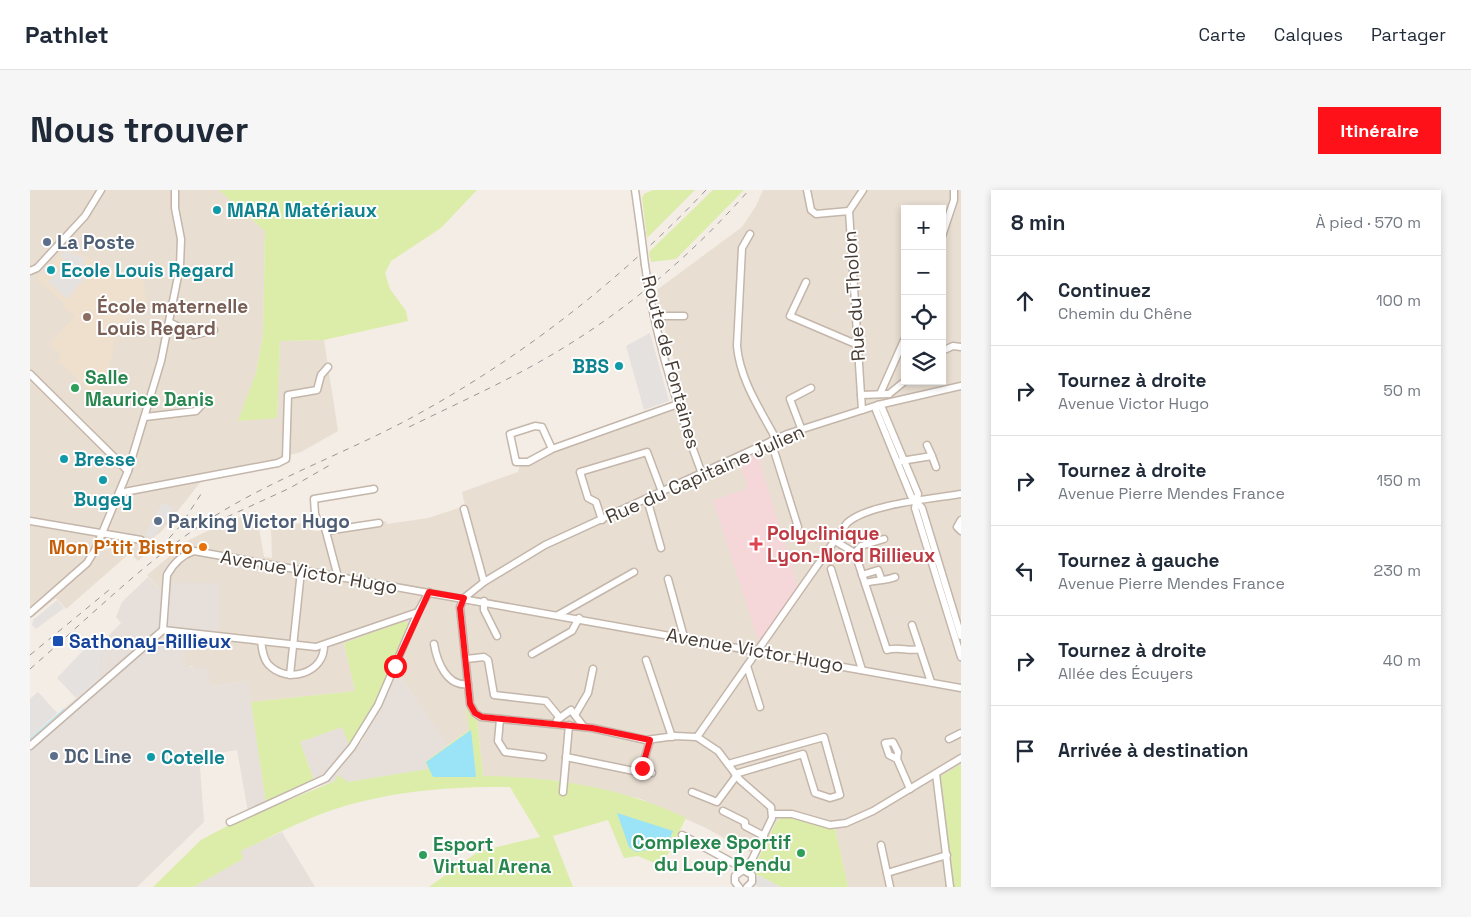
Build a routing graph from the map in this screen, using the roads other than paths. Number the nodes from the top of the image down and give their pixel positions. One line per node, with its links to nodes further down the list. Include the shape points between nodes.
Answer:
1 (101, 190): 10 (street, via 84,216 38,268)
2 (175, 190): 14 (street, via 182,251)
3 (635, 190): 12 (street, Route de Fontaines, bridge)
4 (807, 190): 7 (street, Rue du Tholon, via 810,210 816,214)
5 (863, 190): 7 (street)
6 (954, 190): 8 (street)
7 (849, 211): 17 (street, Rue du Tholon)
8 (946, 224)
9 (750, 234): 35 (street, via 742,248 738,360)
10 (30, 271)
11 (806, 282): 17 (street, via 790,316)
12 (654, 316): 13 (street); 30 (street, Route de Fontaines)
13 (684, 316)
14 (169, 322): 15 (street, via 194,335); 33 (street)
15 (214, 330)
16 (904, 340): 25 (street)
17 (858, 345): 27 (street, Rue du Tholon)
18 (961, 347): 19 (street)
19 (946, 350)
20 (328, 367): 45 (street, via 321,375 317,390 288,395 286,459)
21 (30, 374): 41 (street)
22 (901, 384): 26 (street)
23 (961, 386): 29 (street, Rue du Capitaine Julien)
24 (811, 388): 34 (street, via 790,399)
25 (880, 394): 26 (street); 27 (street)
26 (889, 394): 29 (street)
27 (861, 395): 32 (street, Rue du Tholon)
28 (207, 399): 33 (street, via 196,411)
29 (893, 402): 31 (street, Rue du Capitaine Julien)
30 (678, 404): 37 (street); 42 (street, Route de Fontaines)
31 (878, 405): 32 (street, Rue du Capitaine Julien); 39 (street, via 876,410)
32 (862, 410): 34 (street, Rue du Capitaine Julien)
33 (145, 417): 41 (street)
34 (801, 428): 35 (street, Rue du Capitaine Julien)
35 (774, 440): 42 (street, Rue du Capitaine Julien); 54 (street)
36 (927, 444): 38 (street)
37 (552, 449): 37 (street, via 528,462 516,462 510,434 542,427)
38 (932, 456): 39 (street); 40 (street)
39 (901, 461): 48 (street)
40 (936, 467)
41 (128, 471): 45 (street)
42 (702, 474): 44 (street, Rue du Capitaine Julien)
43 (374, 490): 55 (street, via 314,499 318,522)
44 (662, 492): 47 (street, Rue du Capitaine Julien); 50 (street, via 648,452 580,472 588,498 596,502)
45 (119, 493): 57 (street)
46 (961, 494): 48 (street)
47 (647, 499): 50 (street, Rue du Capitaine Julien); 61 (street)
48 (916, 502): 60 (street, via 862,512 847,523); 83 (street, via 922,508); 92 (street, via 915,508)
49 (464, 509): 71 (street)
50 (602, 520): 71 (street, Rue du Capitaine Julien, via 546,545)
51 (961, 520): 56 (street, via 957,526)
52 (30, 521): 57 (street)
53 (380, 523): 55 (street)
54 (798, 527)
55 (326, 531): 67 (street)
56 (961, 531)
57 (101, 535): 59 (street); 76 (street, via 87,563)
58 (884, 539): 62 (street, via 861,546)
59 (141, 540)
60 (835, 541): 62 (street); 90 (street)
61 (661, 548)
62 (855, 554): 66 (street)
63 (831, 569): 97 (street)
64 (302, 571): 67 (street, Avenue Victor Hugo); 81 (street, Avenue Victor Hugo, via 194,551 172,567 167,575); 88 (street)
65 (634, 572): 78 (street)
66 (862, 575): 69 (street, via 878,570); 72 (street)
67 (338, 577): 73 (street, Avenue Victor Hugo)
68 (895, 577): 69 (street)
69 (881, 578): 72 (street)
70 (668, 579): 84 (street)
71 (484, 582): 74 (street, Rue du Capitaine Julien)
72 (865, 583): 89 (street, via 887,650 898,647 911,651)
73 (429, 592): 74 (street, Avenue Victor Hugo); 77 (street)
74 (464, 598): 75 (street, Avenue Victor Hugo); 93 (street, via 460,608)
75 (484, 601): 78 (street, Avenue Victor Hugo); 82 (street, via 484,610)
76 (32, 609)
77 (418, 612): 86 (street); 131 (street, via 378,705 352,747 326,778)
78 (558, 614): 79 (street, Avenue Victor Hugo)
79 (579, 618): 84 (street, Avenue Victor Hugo); 91 (street, via 572,631)
80 (912, 625): 89 (street)
81 (163, 630): 85 (street); 115 (street)
82 (497, 636)
83 (961, 636)
84 (684, 637): 90 (street, Avenue Victor Hugo)
85 (261, 641): 88 (street); 98 (street, via 269,665)
86 (324, 644): 88 (street, via 316,647); 98 (street, via 323,656 317,666 302,674)
87 (434, 644): 100 (street, via 439,663 451,681 457,685)
88 (294, 645): 98 (street)
89 (920, 649): 99 (street)
90 (758, 651): 95 (street); 97 (street, Avenue Victor Hugo)
91 (532, 654)
92 (961, 657)
93 (466, 660): 100 (street); 104 (street, via 484,657 488,660 494,695 546,701)
94 (646, 660): 110 (street)
95 (747, 666): 102 (street); 111 (street)
96 (592, 669): 103 (street, via 588,693)
97 (862, 670): 99 (street, Avenue Victor Hugo)
98 (290, 675)
99 (931, 682): 101 (street, Avenue Victor Hugo)
100 (468, 684): 105 (street, via 470,704 475,713)
101 (961, 688)
102 (760, 707)
103 (575, 716): 104 (street, via 571,710); 108 (street)
104 (560, 718): 106 (street)
105 (500, 719): 106 (street); 117 (street, via 498,741 505,752)
106 (553, 724): 107 (street)
107 (569, 726): 108 (street); 118 (street)
108 (584, 727): 113 (street)
109 (961, 733): 112 (street)
110 (672, 737): 111 (street); 113 (street)
111 (697, 737): 121 (street, via 718,750)
112 (949, 738)
113 (650, 740): 123 (street, via 642,768)
114 (801, 744): 116 (street); 116 (street, via 824,737 840,795 830,798 815,793); 121 (street)
115 (30, 746)
116 (803, 754): 125 (street)
117 (543, 757)
118 (566, 757): 122 (street); 127 (street)
119 (961, 758): 124 (street)
120 (897, 759): 126 (street)
121 (728, 764): 125 (street)
122 (634, 771)
123 (652, 773)
124 (936, 774): 126 (street); 135 (street)
125 (736, 775): 128 (street, via 717,802); 130 (street, via 772,807)
126 (910, 789): 130 (street, via 873,811 841,824 830,825 792,814)
127 (562, 792)
128 (692, 792)
129 (723, 811): 133 (street)
130 (773, 814): 133 (street)
131 (230, 822)
132 (682, 835): 136 (street)
133 (764, 836): 136 (street)
134 (881, 845): 137 (street)
135 (947, 855): 137 (street); 141 (street)
136 (743, 871): 138 (street, via 734,879); 139 (street, via 752,879)
137 (887, 873): 140 (street)
138 (739, 887)
139 (749, 887)
140 (890, 887)
141 (950, 887)

